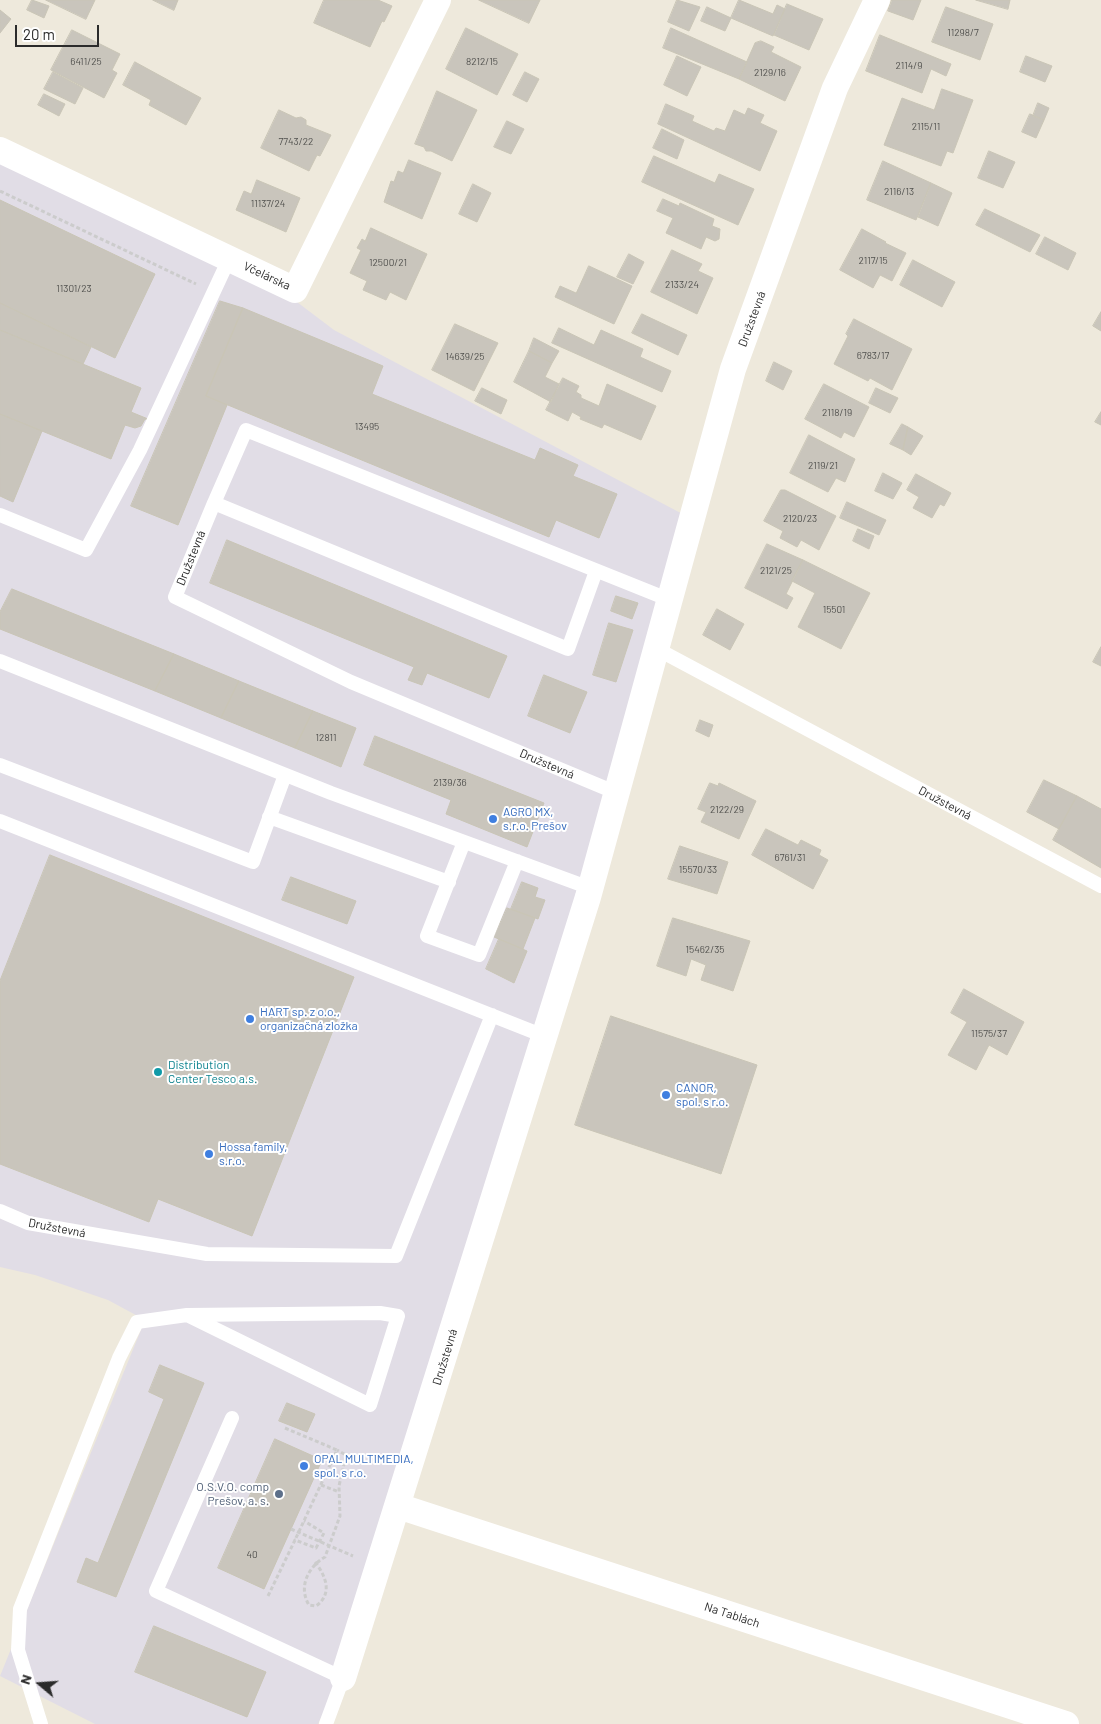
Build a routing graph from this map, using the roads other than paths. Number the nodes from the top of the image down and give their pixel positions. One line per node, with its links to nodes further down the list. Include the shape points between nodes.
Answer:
1 (438, 0): 4 (street, Včelárska, via 295,290)
2 (877, 0): 8 (street, Družstevná, via 836,88 734,369)
3 (0, 150): 4 (street, Včelárska)
4 (229, 259): 6 (lane, via 140,450 86,550)
5 (214, 503): 7 (lane, via 246,430); 7 (lane, via 568,649); 13 (lane, Družstevná, via 175,597 351,682)
6 (0, 515)
7 (596, 571): 8 (lane)
8 (670, 600): 9 (street, Družstevná)
9 (657, 649): 13 (street, Družstevná); 19 (lane, Družstevná)
10 (0, 661): 12 (lane)
11 (0, 765): 14 (lane, via 253,862)
12 (285, 775): 14 (lane); 16 (lane)
13 (616, 793): 20 (street, Družstevná)
14 (269, 817): 18 (lane)
15 (0, 821): 21 (lane)
16 (464, 842): 17 (lane); 18 (lane)
17 (517, 861): 18 (lane, via 479,956 427,936); 20 (lane)
18 (449, 882)
19 (1101, 886)
20 (590, 888): 22 (street, Družstevná)
21 (492, 1016): 22 (lane); 23 (lane, Družstevná, via 396,1256 207,1254 28,1223)
22 (544, 1036): 26 (street, Družstevná)
23 (0, 1211)
24 (187, 1315): 24 (lane, via 380,1313 398,1316 370,1405); 28 (lane, via 137,1322 119,1358 20,1608 18,1650)
25 (232, 1418): 27 (lane, via 156,1591)
26 (398, 1506): 27 (street, Družstevná); 30 (street, Na Tablách)
27 (343, 1678): 29 (lane, Družstevná)
28 (42, 1724)
29 (326, 1724)
30 (1066, 1724)

